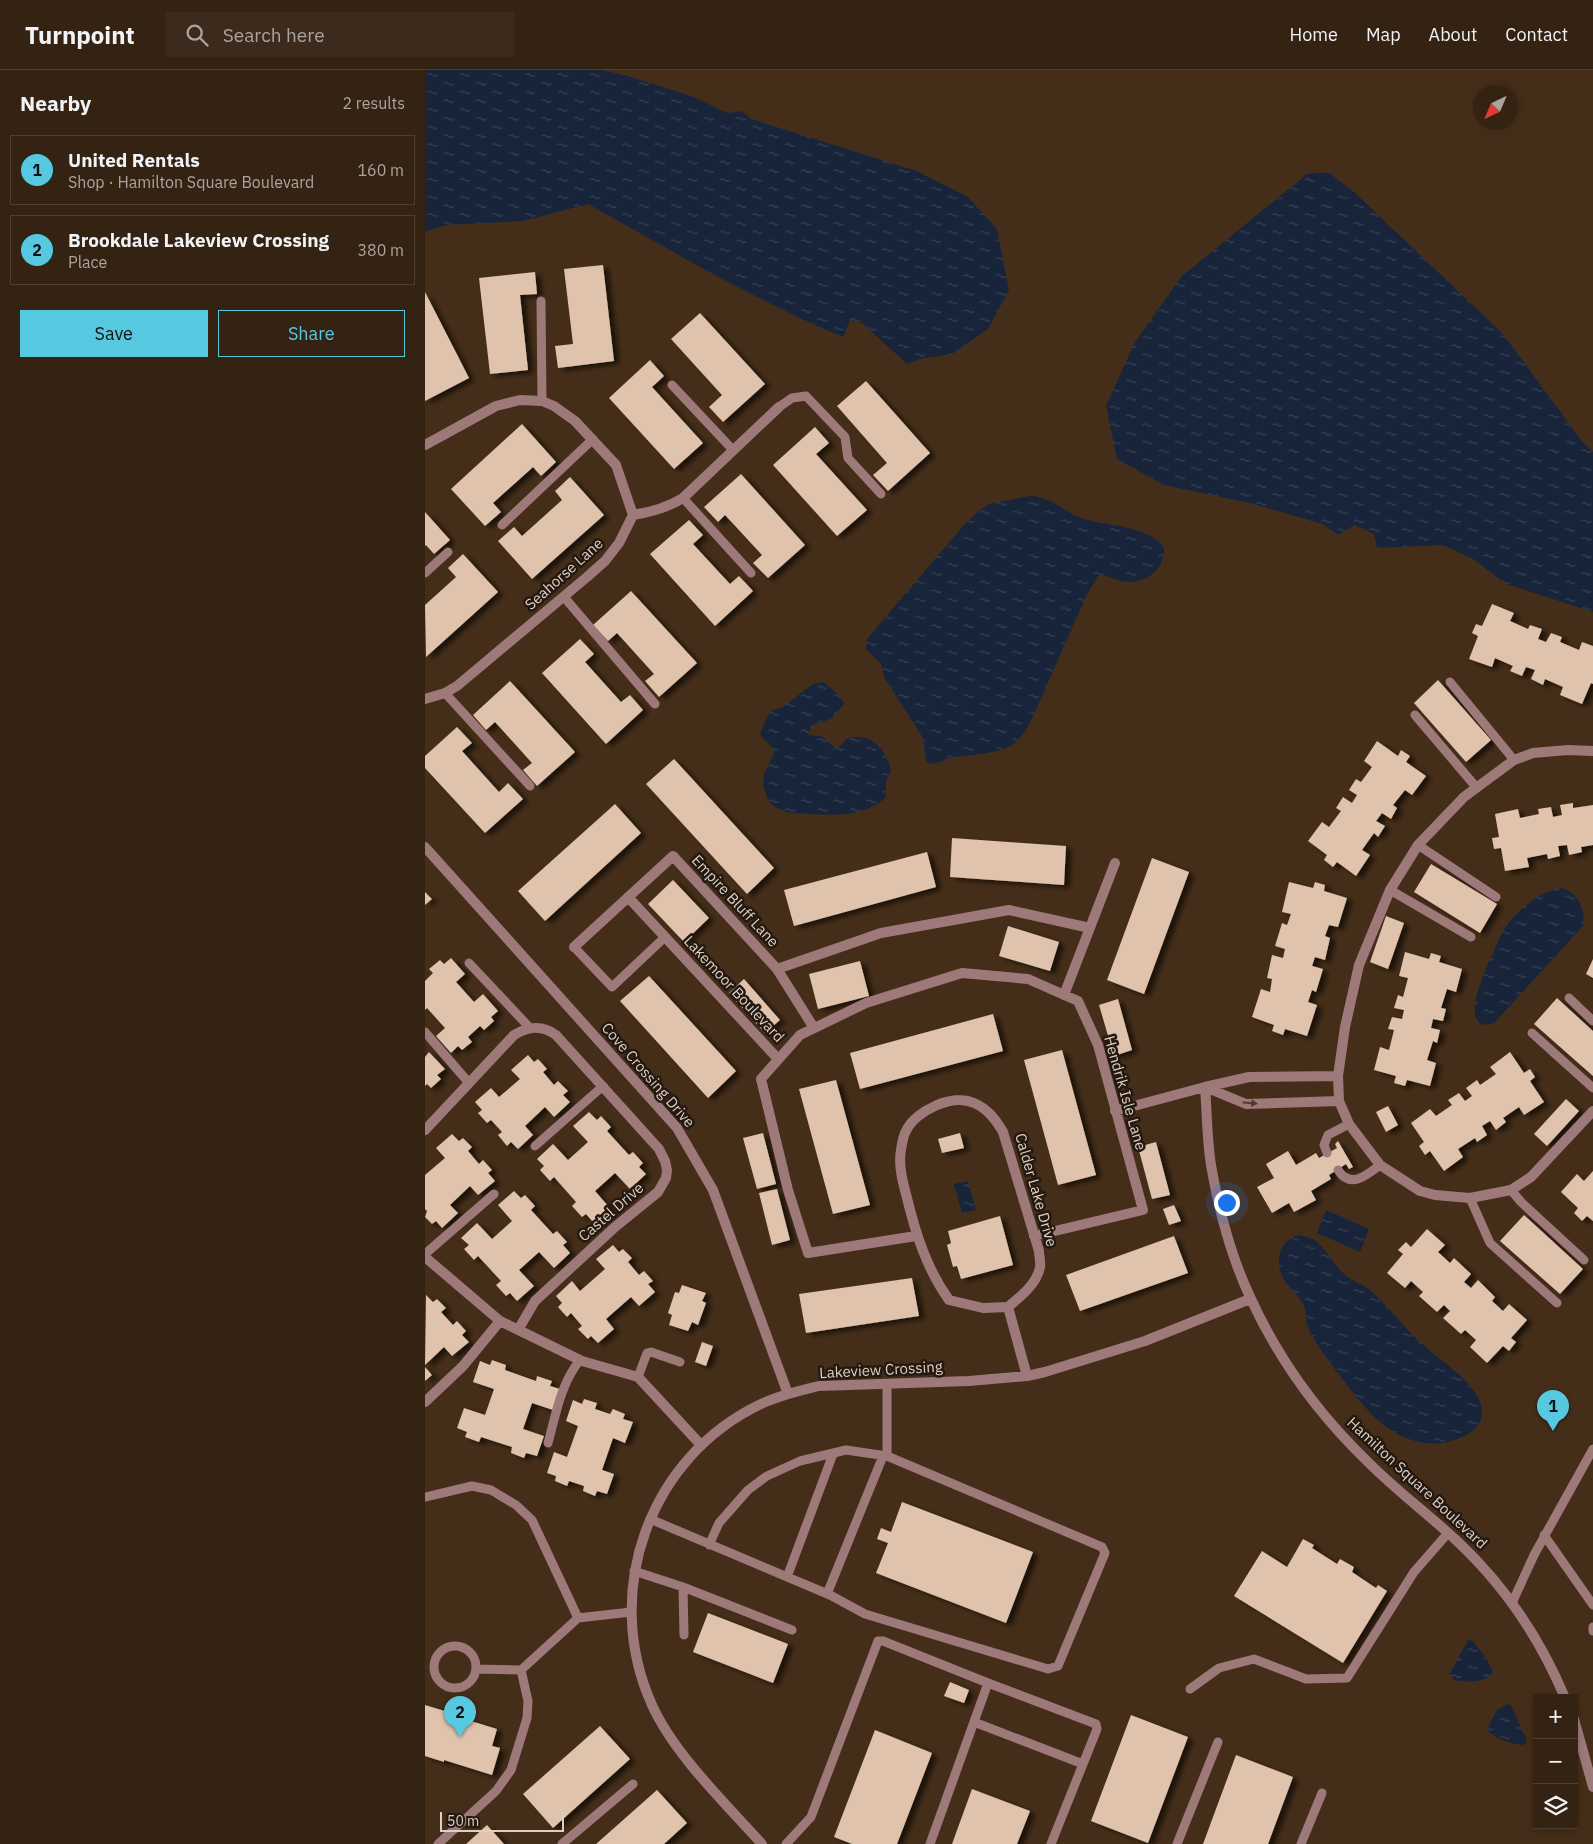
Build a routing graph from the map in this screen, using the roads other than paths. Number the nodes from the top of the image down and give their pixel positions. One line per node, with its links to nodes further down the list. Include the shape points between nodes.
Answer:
1 (541, 301): 3 (lane)
2 (672, 385): 7 (lane)
3 (542, 401): 5 (street, via 575,421); 6 (street, via 520,400 496,406)
4 (779, 406): 7 (street); 8 (lane, via 792,398 806,396 845,437 848,458)
5 (593, 439): 10 (street, via 615,465); 11 (lane)
6 (425, 445)
7 (733, 450): 9 (street)
8 (881, 494)
9 (683, 498): 10 (street, via 658,510); 14 (lane)
10 (633, 515): 15 (street, Seahorse Lane, via 619,543 605,560)
11 (502, 525)
12 (448, 552): 13 (lane)
13 (425, 573)
14 (751, 573)
15 (564, 597): 17 (street, Seahorse Lane); 19 (lane)
16 (1450, 682): 22 (lane)
17 (445, 693): 18 (street, Seahorse Lane); 23 (lane)
18 (425, 699)
19 (655, 704)
20 (1415, 715): 24 (lane)
21 (1593, 751): 22 (street, via 1533,753)
22 (1514, 760): 24 (street)
23 (529, 786)
24 (1476, 787): 25 (street)
25 (1418, 845): 28 (street); 29 (lane)
26 (425, 847): 76 (street, Cove Crossing Drive, via 677,1128 713,1190)
27 (1115, 863): 31 (street)
28 (1390, 890): 33 (lane); 45 (street, via 1359,965)
29 (1496, 896)
30 (628, 897): 32 (street, Lakemoor Boulevard); 34 (street, Empire Bluff Lane); 36 (street, Empire Bluff Lane, via 673,856)
31 (1089, 928): 36 (street, via 1009,910 881,934); 37 (street)
32 (665, 936): 34 (lane, via 612,987); 44 (street, Lakemoor Boulevard)
33 (1471, 937)
34 (574, 947)
35 (469, 963): 40 (lane)
36 (777, 969): 41 (street, Empire Bluff Lane)
37 (1064, 995): 41 (street, Hendrik Isle Lane, via 1028,979 962,973 865,1003); 51 (street, Hendrik Isle Lane, via 1078,1001 1098,1045)
38 (1569, 998): 39 (lane)
39 (1593, 1021)
40 (530, 1028): 46 (street, via 514,1035); 47 (street, Castel Drive, via 548,1029 556,1035)
41 (814, 1028): 44 (street, Hendrik Isle Lane, via 800,1035)
42 (425, 1032): 46 (lane)
43 (1533, 1033): 49 (lane)
44 (778, 1060): 62 (street, Lakemoor Boulevard, via 761,1079 788,1190 808,1253)
45 (1338, 1076): 48 (street, via 1249,1077); 50 (street)
46 (469, 1083): 54 (street)
47 (603, 1086): 55 (lane); 70 (street, Castel Drive, via 659,1150 665,1161 666,1178 659,1192 535,1301)
48 (1205, 1086): 50 (street, one-way to 50, via 1246,1104); 51 (street); 66 (street, Hamilton Square Boulevard, via 1211,1164 1226,1232)
49 (1593, 1088)
50 (1339, 1101): 53 (street)
51 (1115, 1110): 63 (street, Hendrik Isle Lane, via 1143,1210)
52 (1593, 1111): 59 (street, via 1531,1176)
53 (1349, 1124): 56 (lane, via 1328,1135 1324,1144); 57 (street)
54 (425, 1130)
55 (535, 1146)
56 (1327, 1153)
57 (1380, 1165): 58 (lane, via 1368,1175 1352,1181); 61 (street, via 1420,1191)
58 (1338, 1170)
59 (1511, 1190): 61 (street); 65 (lane)
60 (494, 1194): 64 (lane)
61 (1470, 1198): 67 (lane, via 1490,1243)
62 (916, 1236): 63 (street, Calder Lake Drive, via 902,1178 900,1151 906,1130 934,1105 956,1100 973,1102 994,1117 1003,1132); 68 (street, Calder Lake Drive, via 938,1285 949,1300 983,1308)
63 (1034, 1236): 68 (street, Calder Lake Drive, via 1040,1267 1032,1283)
64 (425, 1255): 69 (street)
65 (1584, 1260)
66 (1251, 1299): 73 (street, Lakeview Crossing, via 1145,1341); 85 (street, Hamilton Square Boulevard, via 1273,1339 1323,1414 1370,1464)
67 (1557, 1303)
68 (1008, 1306): 73 (street)
69 (500, 1320): 70 (street); 77 (street, via 463,1366)
70 (517, 1330): 71 (street)
71 (580, 1360): 74 (street); 78 (lane, via 563,1389)
72 (680, 1362): 74 (lane, via 647,1353)
73 (1027, 1376): 75 (street, Lakeview Crossing)
74 (638, 1377): 79 (street)
75 (887, 1384): 76 (street, Lakeview Crossing, via 819,1386); 82 (lane)
76 (788, 1394): 79 (street, Lakeview Crossing, via 745,1413)
77 (425, 1402)
78 (547, 1443)
79 (701, 1446): 84 (street, Lakeview Crossing, via 670,1484)
80 (1593, 1449): 86 (lane)
81 (833, 1454): 82 (lane, via 846,1450); 87 (lane, via 800,1461 767,1476 748,1490 719,1523); 89 (lane)
82 (885, 1456): 91 (lane); 91 (lane, via 1102,1548 1105,1553 1058,1666 1048,1669 865,1614)
83 (425, 1497): 95 (lane, via 472,1486 491,1490 516,1506 532,1520)
84 (650, 1520): 87 (lane); 88 (street, Lakeview Crossing)
85 (1447, 1533): 92 (street, Hamilton Square Boulevard, via 1480,1563); 103 (lane, via 1413,1572 1347,1678 1306,1679 1254,1659 1219,1668)
86 (1545, 1535): 92 (lane); 93 (lane)
87 (709, 1545): 89 (lane)
88 (634, 1571): 90 (lane); 94 (street, Lakeview Crossing)
89 (787, 1577): 91 (lane)
90 (683, 1587): 97 (lane); 99 (lane)
91 (827, 1594)
92 (1512, 1602): 104 (street, Hamilton Square Boulevard, via 1544,1653)
93 (1593, 1605)
94 (631, 1612): 95 (lane); 114 (street, Lakeview Crossing, via 636,1659 652,1706 677,1747)
95 (578, 1618): 101 (lane)
96 (1593, 1627): 98 (lane)
97 (792, 1630)
98 (1593, 1631)
99 (684, 1635)
100 (476, 1669): 100 (lane, via 475,1658 459,1646 445,1648 434,1665 442,1684 455,1688 468,1684); 101 (lane)
101 (521, 1670): 112 (lane, via 528,1702 527,1718 511,1770 496,1791)
102 (988, 1682): 105 (lane); 108 (lane, via 1096,1724); 115 (lane, via 878,1641 811,1817)
103 (1190, 1689)
104 (1563, 1694)
105 (974, 1722): 108 (lane); 116 (lane)
106 (1578, 1733): 110 (street)
107 (1218, 1742): 118 (lane)
108 (1083, 1764): 117 (lane)
109 (633, 1784): 113 (lane)
110 (1593, 1787)
111 (1322, 1793): 119 (lane)
112 (437, 1844)
113 (562, 1844)
114 (762, 1844)
115 (786, 1844)
116 (930, 1844)
117 (1051, 1844)
118 (1177, 1844)
119 (1301, 1844)

